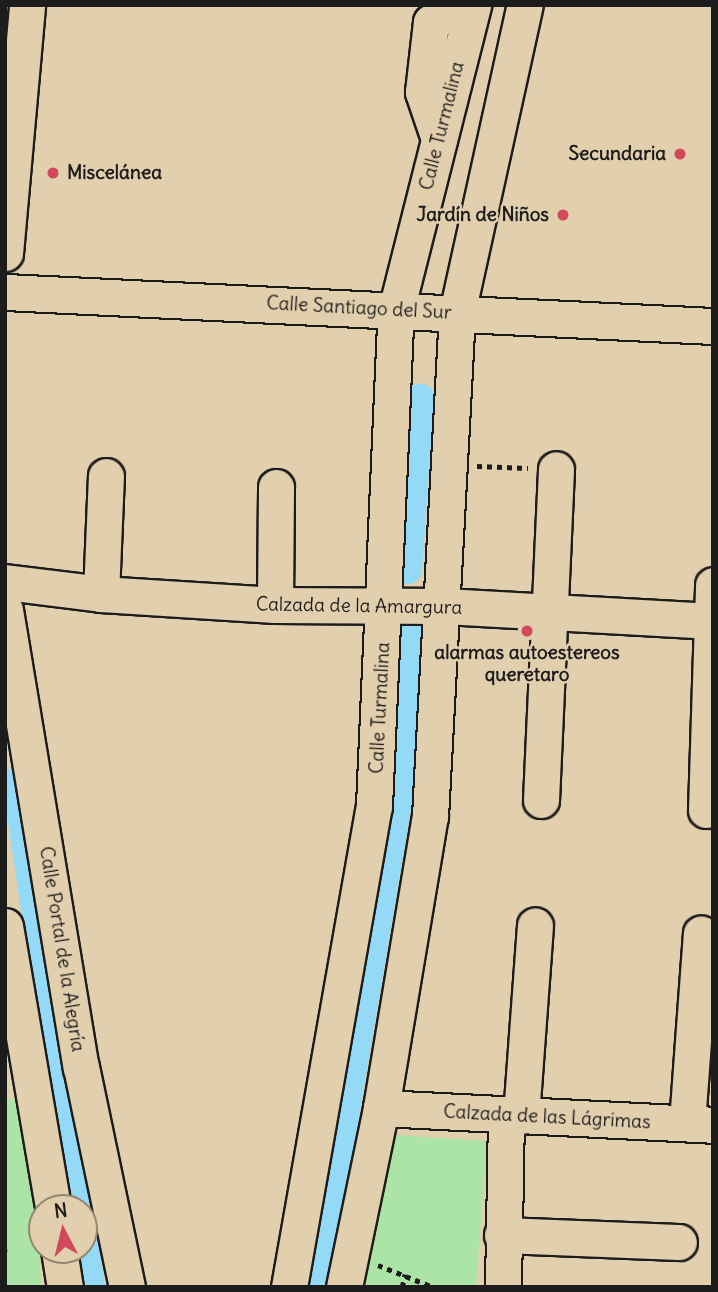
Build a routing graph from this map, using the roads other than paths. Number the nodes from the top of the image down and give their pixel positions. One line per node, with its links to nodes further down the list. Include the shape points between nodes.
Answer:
1 (27, 5): 6 (street)
2 (467, 5): 5 (street, via 431,22 423,92)
3 (472, 5): 5 (street, Calle Turmalina)
4 (525, 5): 9 (street)
5 (439, 138): 8 (street, Calle Turmalina)
6 (5, 253)
7 (5, 292): 8 (street, Calle Santiago del Sur)
8 (396, 310): 9 (street, Calle Santiago del Sur); 19 (street, Calle Turmalina)
9 (457, 313): 10 (street, Calle Santiago del Sur); 18 (street)
10 (713, 326)
11 (555, 470): 21 (street)
12 (106, 476): 16 (street)
13 (276, 487): 17 (street)
14 (5, 582): 16 (street, Calzada de la Amargura)
15 (713, 585): 22 (street)
16 (101, 594): 17 (street, Calzada de la Amargura)
17 (275, 605): 19 (street, Calzada de la Amargura)
18 (444, 606): 19 (street, Calzada de la Amargura); 21 (street, Calzada de la Amargura); 29 (street, via 430,816)
19 (386, 607): 39 (street, Calle Turmalina, via 374,806)
20 (5, 610): 38 (street, Calle Portal de la Alegría, via 81,1067)
21 (551, 614): 22 (street, Calzada de la Amargura); 23 (street)
22 (712, 621): 24 (street)
23 (541, 800)
24 (706, 810)
25 (5, 926): 28 (street)
26 (535, 926): 30 (street)
27 (701, 934): 31 (street)
28 (21, 1092): 32 (street)
29 (381, 1108): 30 (street, Calzada de las Lágrimas); 36 (street)
30 (513, 1115): 31 (street, Calzada de las Lágrimas); 33 (street)
31 (700, 1124)
32 (49, 1194)
33 (502, 1235): 34 (street); 40 (street)
34 (679, 1242)
35 (61, 1264): 37 (street)
36 (347, 1271)
37 (65, 1287)
38 (127, 1287)
39 (289, 1287)
40 (503, 1287)

